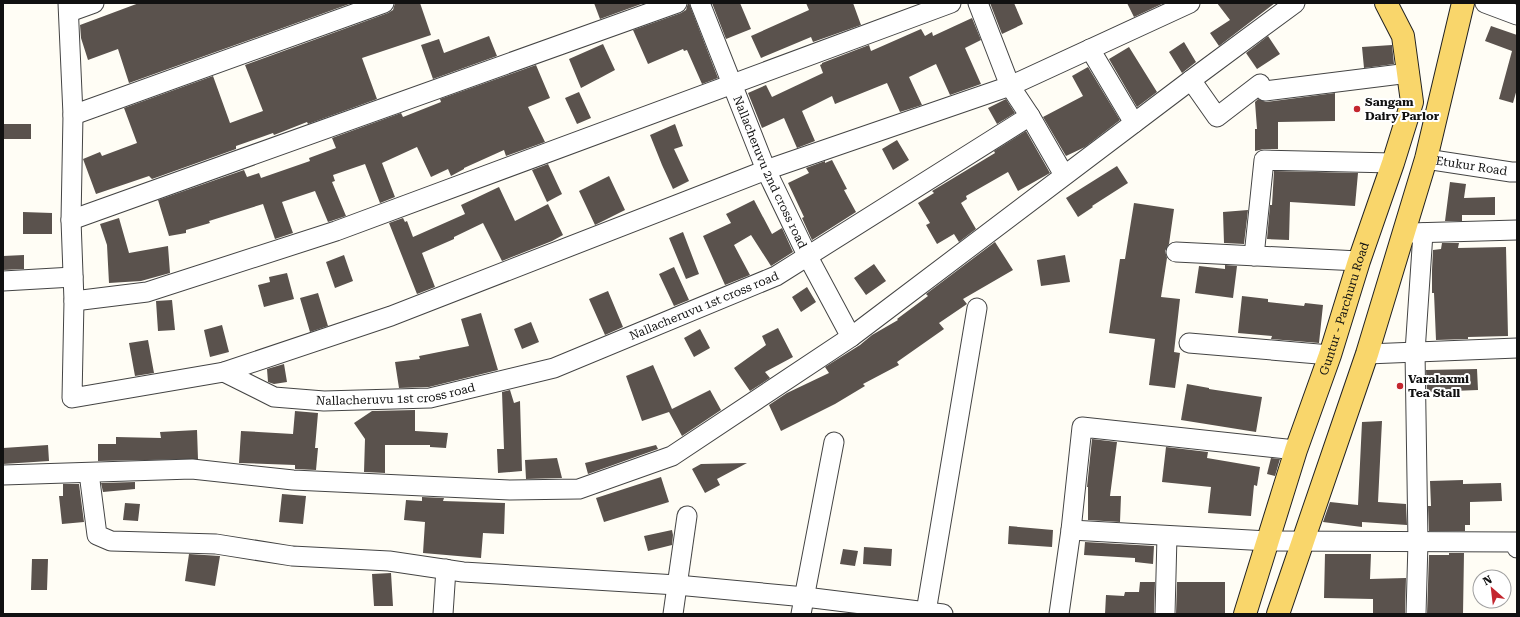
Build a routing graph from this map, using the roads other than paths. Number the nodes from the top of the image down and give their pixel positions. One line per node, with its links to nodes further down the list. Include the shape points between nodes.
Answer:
1 (94, 3): 12 (street)
2 (384, 3): 21 (street)
3 (677, 3): 29 (street)
4 (700, 3): 17 (street, Nallacheruvu 2nd cross road)
5 (951, 3): 17 (street)
6 (978, 3): 18 (street)
7 (1190, 3): 14 (street)
8 (1295, 3): 16 (street)
9 (1386, 3): 15 (main road, Guntur - Parchuru Road, via 1403,36)
10 (1463, 3): 20 (main road)
11 (1485, 3): 13 (street)
12 (68, 7): 21 (street)
13 (1517, 15)
14 (1090, 49): 18 (street); 23 (street)
15 (1409, 73): 16 (street, via 1263,88 1217,117); 19 (main road, Guntur - Parchuru Road)
16 (1191, 80): 23 (street)
17 (732, 85): 26 (street, Nallacheruvu 2nd cross road); 38 (street, via 336,231 147,292)
18 (1010, 86): 22 (street); 26 (street)
19 (1412, 102): 20 (main road); 25 (main road, Guntur - Parchuru Road)
20 (1437, 114): 24 (main road)
21 (73, 115): 29 (street)
22 (1030, 116): 28 (street); 33 (street, Nallacheruvu 1st cross road)
23 (1134, 123): 28 (street)
24 (1426, 159): 27 (street, Etukur Road); 31 (main road)
25 (1394, 163): 34 (street, via 1264,160); 35 (main road, Guntur - Parchuru Road)
26 (766, 170): 33 (street, Nallacheruvu 2nd cross road); 46 (street, via 390,316)
27 (1517, 172)
28 (1064, 175): 40 (street)
29 (71, 220): 36 (street)
30 (1517, 230): 31 (street)
31 (1414, 233): 43 (street); 44 (main road)
32 (1176, 252): 34 (street)
33 (807, 255): 40 (street, Nallacheruvu 2nd cross road); 46 (street, Nallacheruvu 1st cross road, via 776,276 554,368 430,398 324,401 274,397)
34 (1254, 256): 35 (street)
35 (1358, 261): 45 (main road, Guntur - Parchuru Road)
36 (73, 277): 37 (street); 38 (street)
37 (3, 281)
38 (74, 301): 46 (street, via 72,398)
39 (977, 308): 63 (street)
40 (851, 337): 49 (street, via 672,456 579,489 510,490 293,480 192,469)
41 (1189, 343): 45 (street)
42 (1517, 348): 43 (street)
43 (1415, 352): 44 (street); 57 (street)
44 (1367, 354): 56 (main road)
45 (1330, 356): 48 (main road, Guntur - Parchuru Road)
46 (224, 372)
47 (834, 442): 62 (street)
48 (1296, 450): 52 (street, via 1082,427); 55 (main road, Guntur - Parchuru Road)
49 (89, 473): 50 (street); 60 (street, via 97,535 111,541 216,544 292,556 389,560)
50 (3, 475)
51 (687, 516): 61 (street)
52 (1071, 530): 54 (street); 66 (street)
53 (1517, 534): 58 (street)
54 (1167, 536): 55 (street); 67 (street)
55 (1268, 542): 56 (street); 68 (main road, Guntur - Parchuru Road)
56 (1303, 542): 57 (street); 69 (main road)
57 (1418, 542): 58 (street); 70 (street)
58 (1517, 542): 59 (street)
59 (1517, 548)
60 (446, 569): 61 (street); 64 (street)
61 (677, 585): 62 (street); 65 (street)
62 (803, 606): 63 (street)
63 (936, 613)
64 (442, 614)
65 (673, 614)
66 (1059, 614)
67 (1166, 614)
68 (1245, 614)
69 (1278, 614)
70 (1416, 614)

